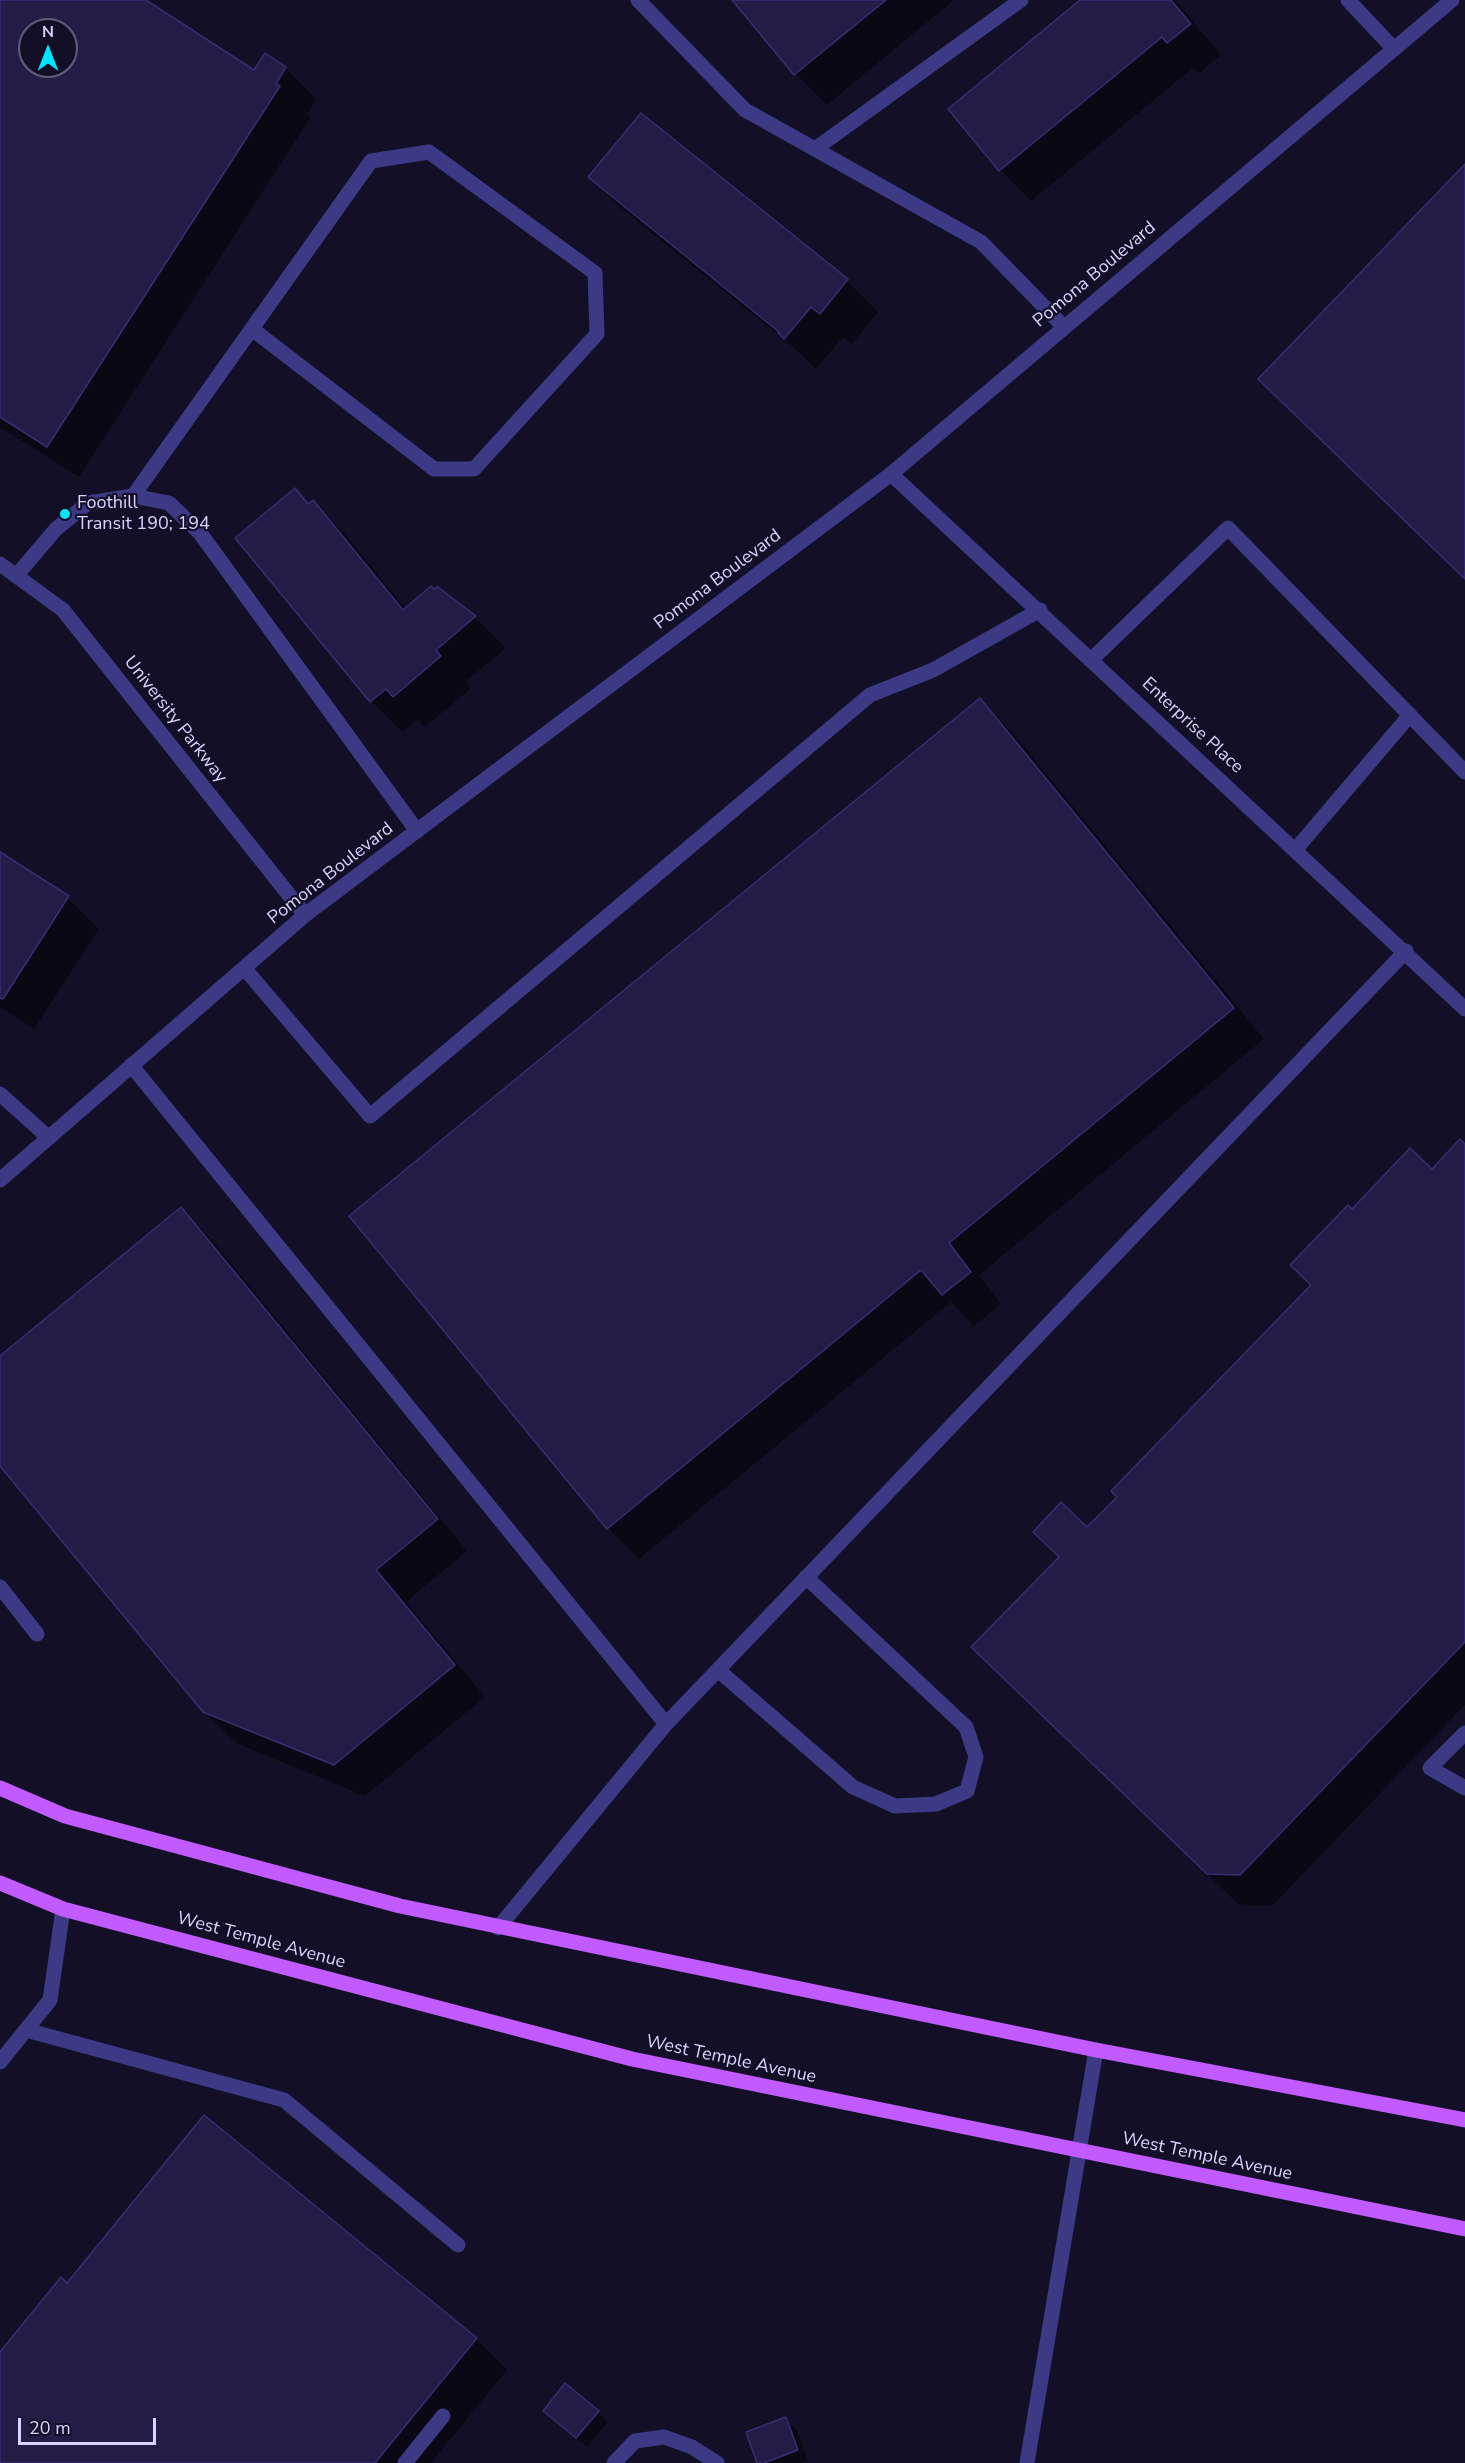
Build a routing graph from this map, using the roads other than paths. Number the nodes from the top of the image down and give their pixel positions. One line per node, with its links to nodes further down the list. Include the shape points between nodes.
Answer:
1 (638, 0): 6 (street, via 745,110)
2 (1021, 0): 6 (street)
3 (1348, 0): 5 (street)
4 (1452, 0): 5 (street, Pomona Boulevard)
5 (1394, 49): 7 (street, Pomona Boulevard)
6 (815, 149): 7 (street, via 981,242)
7 (1064, 327): 9 (street, Pomona Boulevard)
8 (252, 329): 8 (street, via 371,161 429,152 595,273 597,334 474,469 434,469); 10 (street)
9 (891, 474): 13 (street, Enterprise Place); 17 (street, Pomona Boulevard)
10 (133, 496): 12 (street, via 88,503 57,529); 17 (street, via 169,503 200,533)
11 (0, 564): 12 (street, University Parkway)
12 (16, 576): 19 (street, University Parkway, via 63,610)
13 (1040, 610): 14 (street, Enterprise Place); 21 (street, via 933,670 870,694 370,1116)
14 (1092, 659): 15 (street, via 1228,528); 18 (street, Enterprise Place)
15 (1410, 715): 16 (street); 18 (street)
16 (1465, 772)
17 (417, 831): 19 (street, Pomona Boulevard)
18 (1296, 849): 20 (street, Enterprise Place)
19 (305, 915): 21 (street, Pomona Boulevard)
20 (1406, 951): 22 (street, Enterprise Place); 27 (street)
21 (245, 969): 23 (street, Pomona Boulevard)
22 (1465, 1009)
23 (131, 1065): 25 (street, Pomona Boulevard); 31 (street)
24 (0, 1094): 25 (street)
25 (48, 1137): 26 (street, Pomona Boulevard)
26 (0, 1180)
27 (806, 1577): 30 (street); 30 (street, via 966,1726 976,1757 967,1791 936,1804 895,1806 854,1788)
28 (0, 1587): 29 (street)
29 (38, 1634)
30 (718, 1670): 31 (street)
31 (666, 1724): 37 (street)
32 (1465, 1733): 34 (street, via 1430,1768)
33 (0, 1788): 37 (main road, via 65,1816 400,1906)
34 (1465, 1788)
35 (0, 1883): 36 (main road, West Temple Avenue)
36 (63, 1909): 38 (street, via 50,2000); 42 (main road, West Temple Avenue, via 632,2059)
37 (498, 1928): 39 (main road)
38 (26, 2030): 40 (street); 44 (street, via 284,2100)
39 (1096, 2050): 41 (main road); 42 (street)
40 (0, 2062)
41 (1465, 2120)
42 (1078, 2151): 43 (main road, West Temple Avenue); 49 (street)
43 (1465, 2229)
44 (458, 2245)
45 (443, 2416): 46 (street)
46 (405, 2463)
47 (614, 2463): 48 (street, via 635,2441 664,2437 692,2447)
48 (717, 2463)
49 (1027, 2463)

